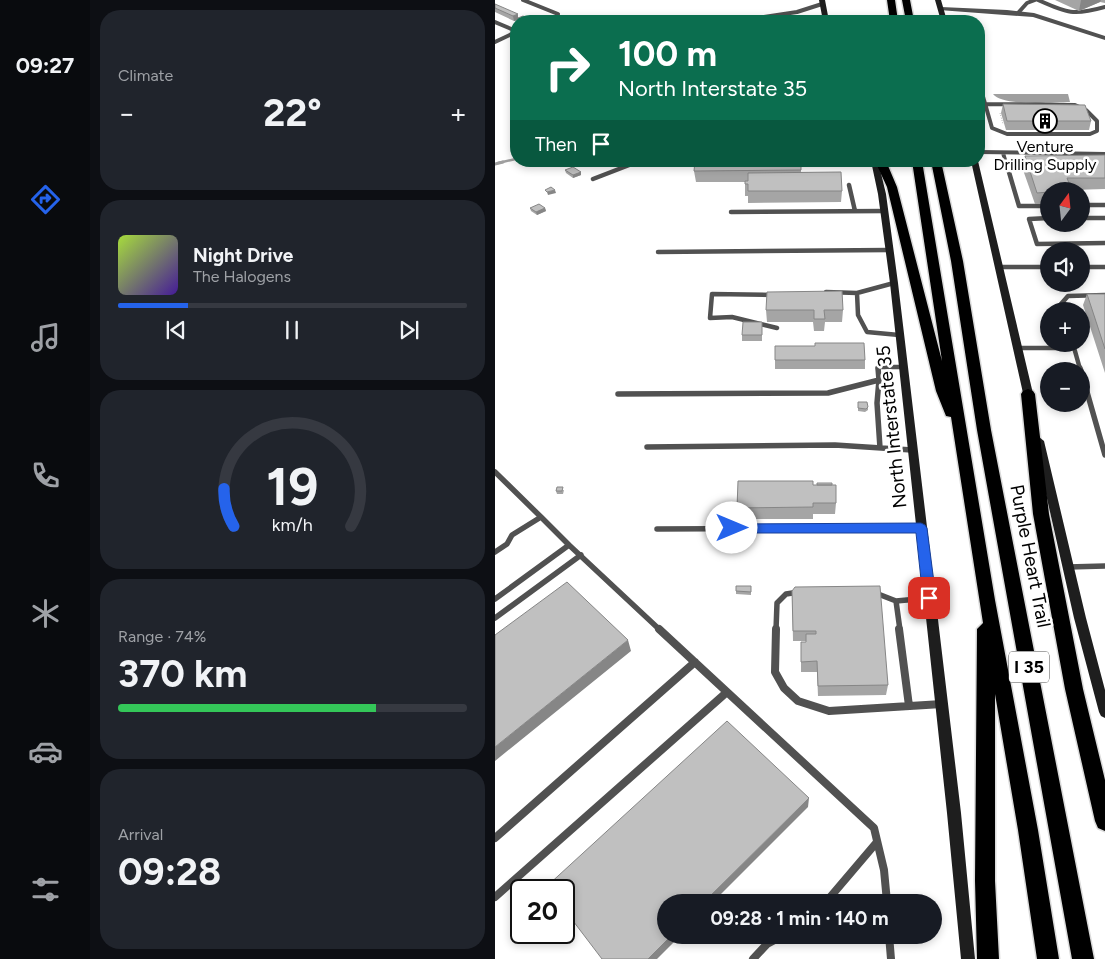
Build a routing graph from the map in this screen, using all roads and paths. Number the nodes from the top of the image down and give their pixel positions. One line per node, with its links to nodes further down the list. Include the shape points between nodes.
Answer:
1 (523, 0): 10 (lane)
2 (891, 0): 13 (highway)
3 (906, 0): 14 (highway)
4 (938, 0): 8 (main road)
5 (1037, 0): 7 (lane, via 1071,14 1084,14); 9 (lane, via 1027,3)
6 (822, 2): 11 (lane, via 797,12); 12 (main road)
7 (1105, 7)
8 (941, 9): 9 (street); 15 (main road)
9 (1017, 13): 19 (street, via 1053,20)
10 (558, 14)
11 (777, 15)
12 (825, 15)
13 (894, 15)
14 (909, 15)
15 (942, 15)
16 (495, 22): 17 (lane)
17 (510, 29)
18 (510, 35): 20 (lane)
19 (1105, 38)
20 (495, 42)
21 (986, 104): 21 (lane, via 992,128 1007,134 1090,134 1097,131 1097,121 1087,110 1075,105)
22 (1000, 113): 23 (path)
23 (1004, 128)
24 (985, 152): 25 (lane)
25 (1003, 153): 26 (lane); 37 (lane, via 1019,206)
26 (1105, 154)
27 (624, 167): 33 (lane)
28 (876, 167): 39 (main road, North Interstate 35)
29 (885, 167): 66 (highway, via 943,391)
30 (918, 167): 66 (highway, I 35)
31 (937, 167): 105 (highway, Purple Heart Trail / I 35)
32 (975, 167): 50 (main road)
33 (593, 179)
34 (849, 185): 38 (lane)
35 (1090, 205): 36 (lane)
36 (1105, 205)
37 (1040, 206)
38 (855, 211): 39 (lane); 40 (lane)
39 (885, 211): 45 (main road, North Interstate 35)
40 (731, 212)
41 (1040, 218): 44 (lane, via 1029,219 1037,244)
42 (1090, 218): 43 (lane)
43 (1105, 218)
44 (1105, 244)
45 (889, 250): 46 (lane); 51 (main road, North Interstate 35)
46 (658, 252)
47 (1040, 267): 50 (lane)
48 (1090, 267): 49 (lane)
49 (1105, 267)
50 (999, 268): 60 (main road)
51 (894, 283): 53 (lane); 58 (main road, North Interstate 35)
52 (823, 292): 53 (lane)
53 (857, 293): 58 (lane, via 858,315 867,332)
54 (779, 295): 57 (lane, via 712,294 710,318 732,318)
55 (1105, 296): 56 (lane, via 1068,296)
56 (1063, 302)
57 (777, 328)
58 (899, 335): 61 (main road, North Interstate 35)
59 (1040, 347): 60 (lane)
60 (1017, 348): 64 (main road)
61 (903, 367): 62 (lane, via 878,366); 69 (main road, North Interstate 35)
62 (879, 380): 63 (lane, via 828,393); 68 (lane, via 877,403)
63 (618, 394)
64 (1028, 394): 79 (main road); 92 (highway, via 1045,534 1074,689)
65 (1090, 402): 70 (lane)
66 (962, 436): 85 (highway, I 35)
67 (647, 447): 68 (lane)
68 (881, 448): 69 (lane)
69 (912, 450): 73 (main road, North Interstate 35)
70 (1105, 455)
71 (495, 472): 72 (lane)
72 (541, 517): 75 (lane); 76 (lane, via 512,535 507,544)
73 (921, 528): 74 (lane); 82 (main road, North Interstate 35)
74 (657, 529)
75 (569, 545): 77 (lane); 83 (lane)
76 (495, 552)
77 (581, 555): 86 (lane); 87 (lane)
78 (1105, 566): 79 (lane)
79 (1068, 567): 91 (main road)
80 (803, 592): 90 (lane, via 782,596 777,603 775,672 784,688 798,701 829,711)
81 (863, 592): 84 (lane)
82 (929, 598): 84 (lane); 89 (main road, North Interstate 35)
83 (495, 599)
84 (896, 600): 90 (lane)
85 (987, 600): 103 (highway, via 984,673); 104 (highway, I 35)
86 (495, 618)
87 (695, 662): 88 (lane); 93 (lane)
88 (727, 692): 94 (lane, via 874,828); 97 (lane)
89 (942, 704): 90 (lane); 102 (main road, North Interstate 35)
90 (909, 706)
91 (1105, 712)
92 (1105, 821)
93 (495, 838)
94 (877, 842): 95 (lane); 96 (lane)
95 (833, 894)
96 (886, 894)
97 (495, 898)
98 (767, 944): 100 (lane)
99 (890, 944): 101 (lane)
100 (753, 959)
101 (891, 959)
102 (968, 959)
103 (988, 959)
104 (1048, 959)
105 (1083, 959)

